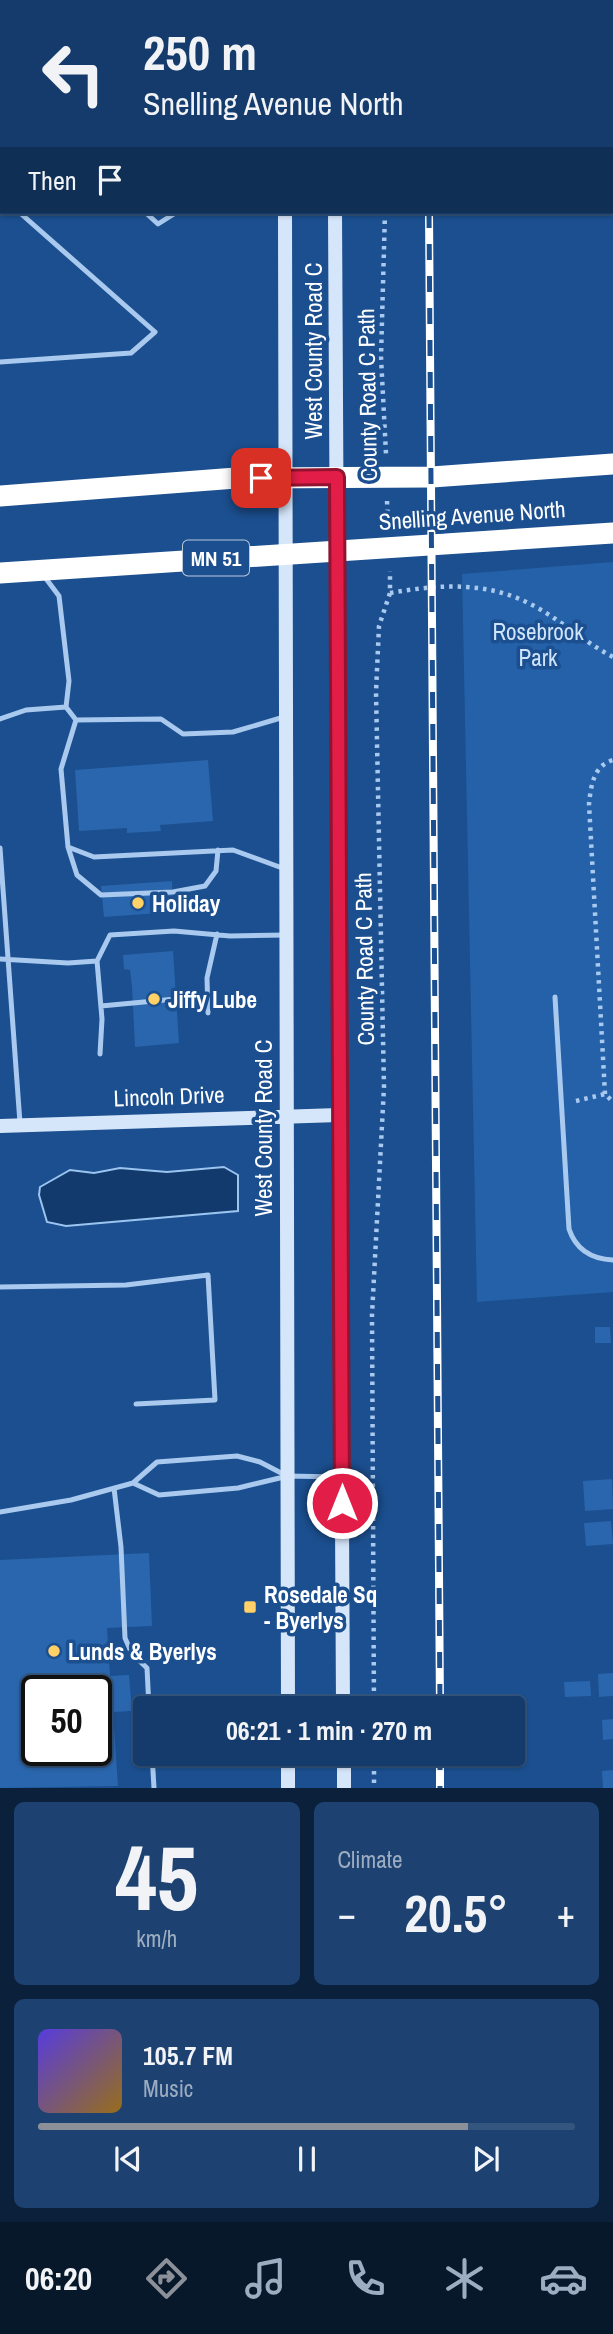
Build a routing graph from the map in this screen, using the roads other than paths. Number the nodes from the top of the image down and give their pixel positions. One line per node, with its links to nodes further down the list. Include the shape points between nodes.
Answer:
1 (21, 214): 6 (lane, via 155,332 131,353)
2 (147, 214): 3 (lane, via 158,224)
3 (174, 214)
4 (285, 214): 8 (main road, West County Road C)
5 (335, 214): 9 (main road, West County Road C)
6 (0, 362)
7 (613, 464): 9 (highway, Snelling Avenue North)
8 (286, 477): 9 (highway, Snelling Avenue North); 10 (highway, Snelling Avenue North); 13 (main road, West County Road C)
9 (337, 477): 12 (main road, West County Road C)
10 (0, 496)
11 (613, 533): 12 (highway, Snelling Avenue North / MN 51)
12 (339, 551): 13 (highway, Snelling Avenue North / MN 51); 34 (main road, West County Road C)
13 (287, 554): 14 (highway, Snelling Avenue North / MN 51); 17 (main road, West County Road C)
14 (40, 570): 15 (highway, Snelling Avenue North / MN 51); 16 (lane, via 59,596 69,681)
15 (0, 573)
16 (66, 706): 18 (lane, via 26,710); 19 (lane)
17 (287, 716): 19 (lane, via 233,732 183,734 161,719); 23 (main road, West County Road C)
18 (0, 719)
19 (76, 720): 20 (lane, via 61,769)
20 (68, 847): 22 (lane, via 94,857); 22 (lane, via 77,876 101,895 205,886 216,871)
21 (0, 848): 26 (lane)
22 (218, 850): 23 (lane, via 233,850)
23 (286, 870): 25 (main road, West County Road C)
24 (217, 934): 25 (lane); 27 (lane, via 110,935); 28 (lane, via 207,978)
25 (286, 934): 33 (main road, West County Road C)
26 (4, 959): 27 (lane); 35 (lane)
27 (97, 961): 30 (lane)
28 (208, 996): 30 (lane); 31 (lane)
29 (555, 997): 37 (lane, via 569,1229 573,1241 591,1257)
30 (101, 1006): 32 (lane)
31 (208, 1013)
32 (100, 1054)
33 (286, 1114): 34 (main road, Lincoln Drive); 35 (main road, Lincoln Drive); 40 (main road, West County Road C)
34 (339, 1115): 41 (main road, West County Road C)
35 (20, 1123): 36 (main road, Lincoln Drive)
36 (0, 1126)
37 (613, 1260)
38 (0, 1287): 39 (lane, via 126,1285 208,1275 215,1400)
39 (136, 1404)
40 (288, 1476): 41 (lane); 42 (lane, via 239,1488 159,1495); 42 (lane, via 237,1455 157,1462); 46 (main road, West County Road C)
41 (342, 1478): 47 (main road, West County Road C)
42 (133, 1483): 43 (lane)
43 (114, 1488): 44 (lane); 45 (lane, via 125,1638 132,1654 147,1668)
44 (0, 1512)
45 (148, 1696)
46 (288, 1696)
47 (343, 1696)
48 (153, 1766): 51 (lane)
49 (288, 1766): 52 (main road)
50 (344, 1766): 53 (main road)
51 (154, 1788)
52 (288, 1788)
53 (344, 1788)

